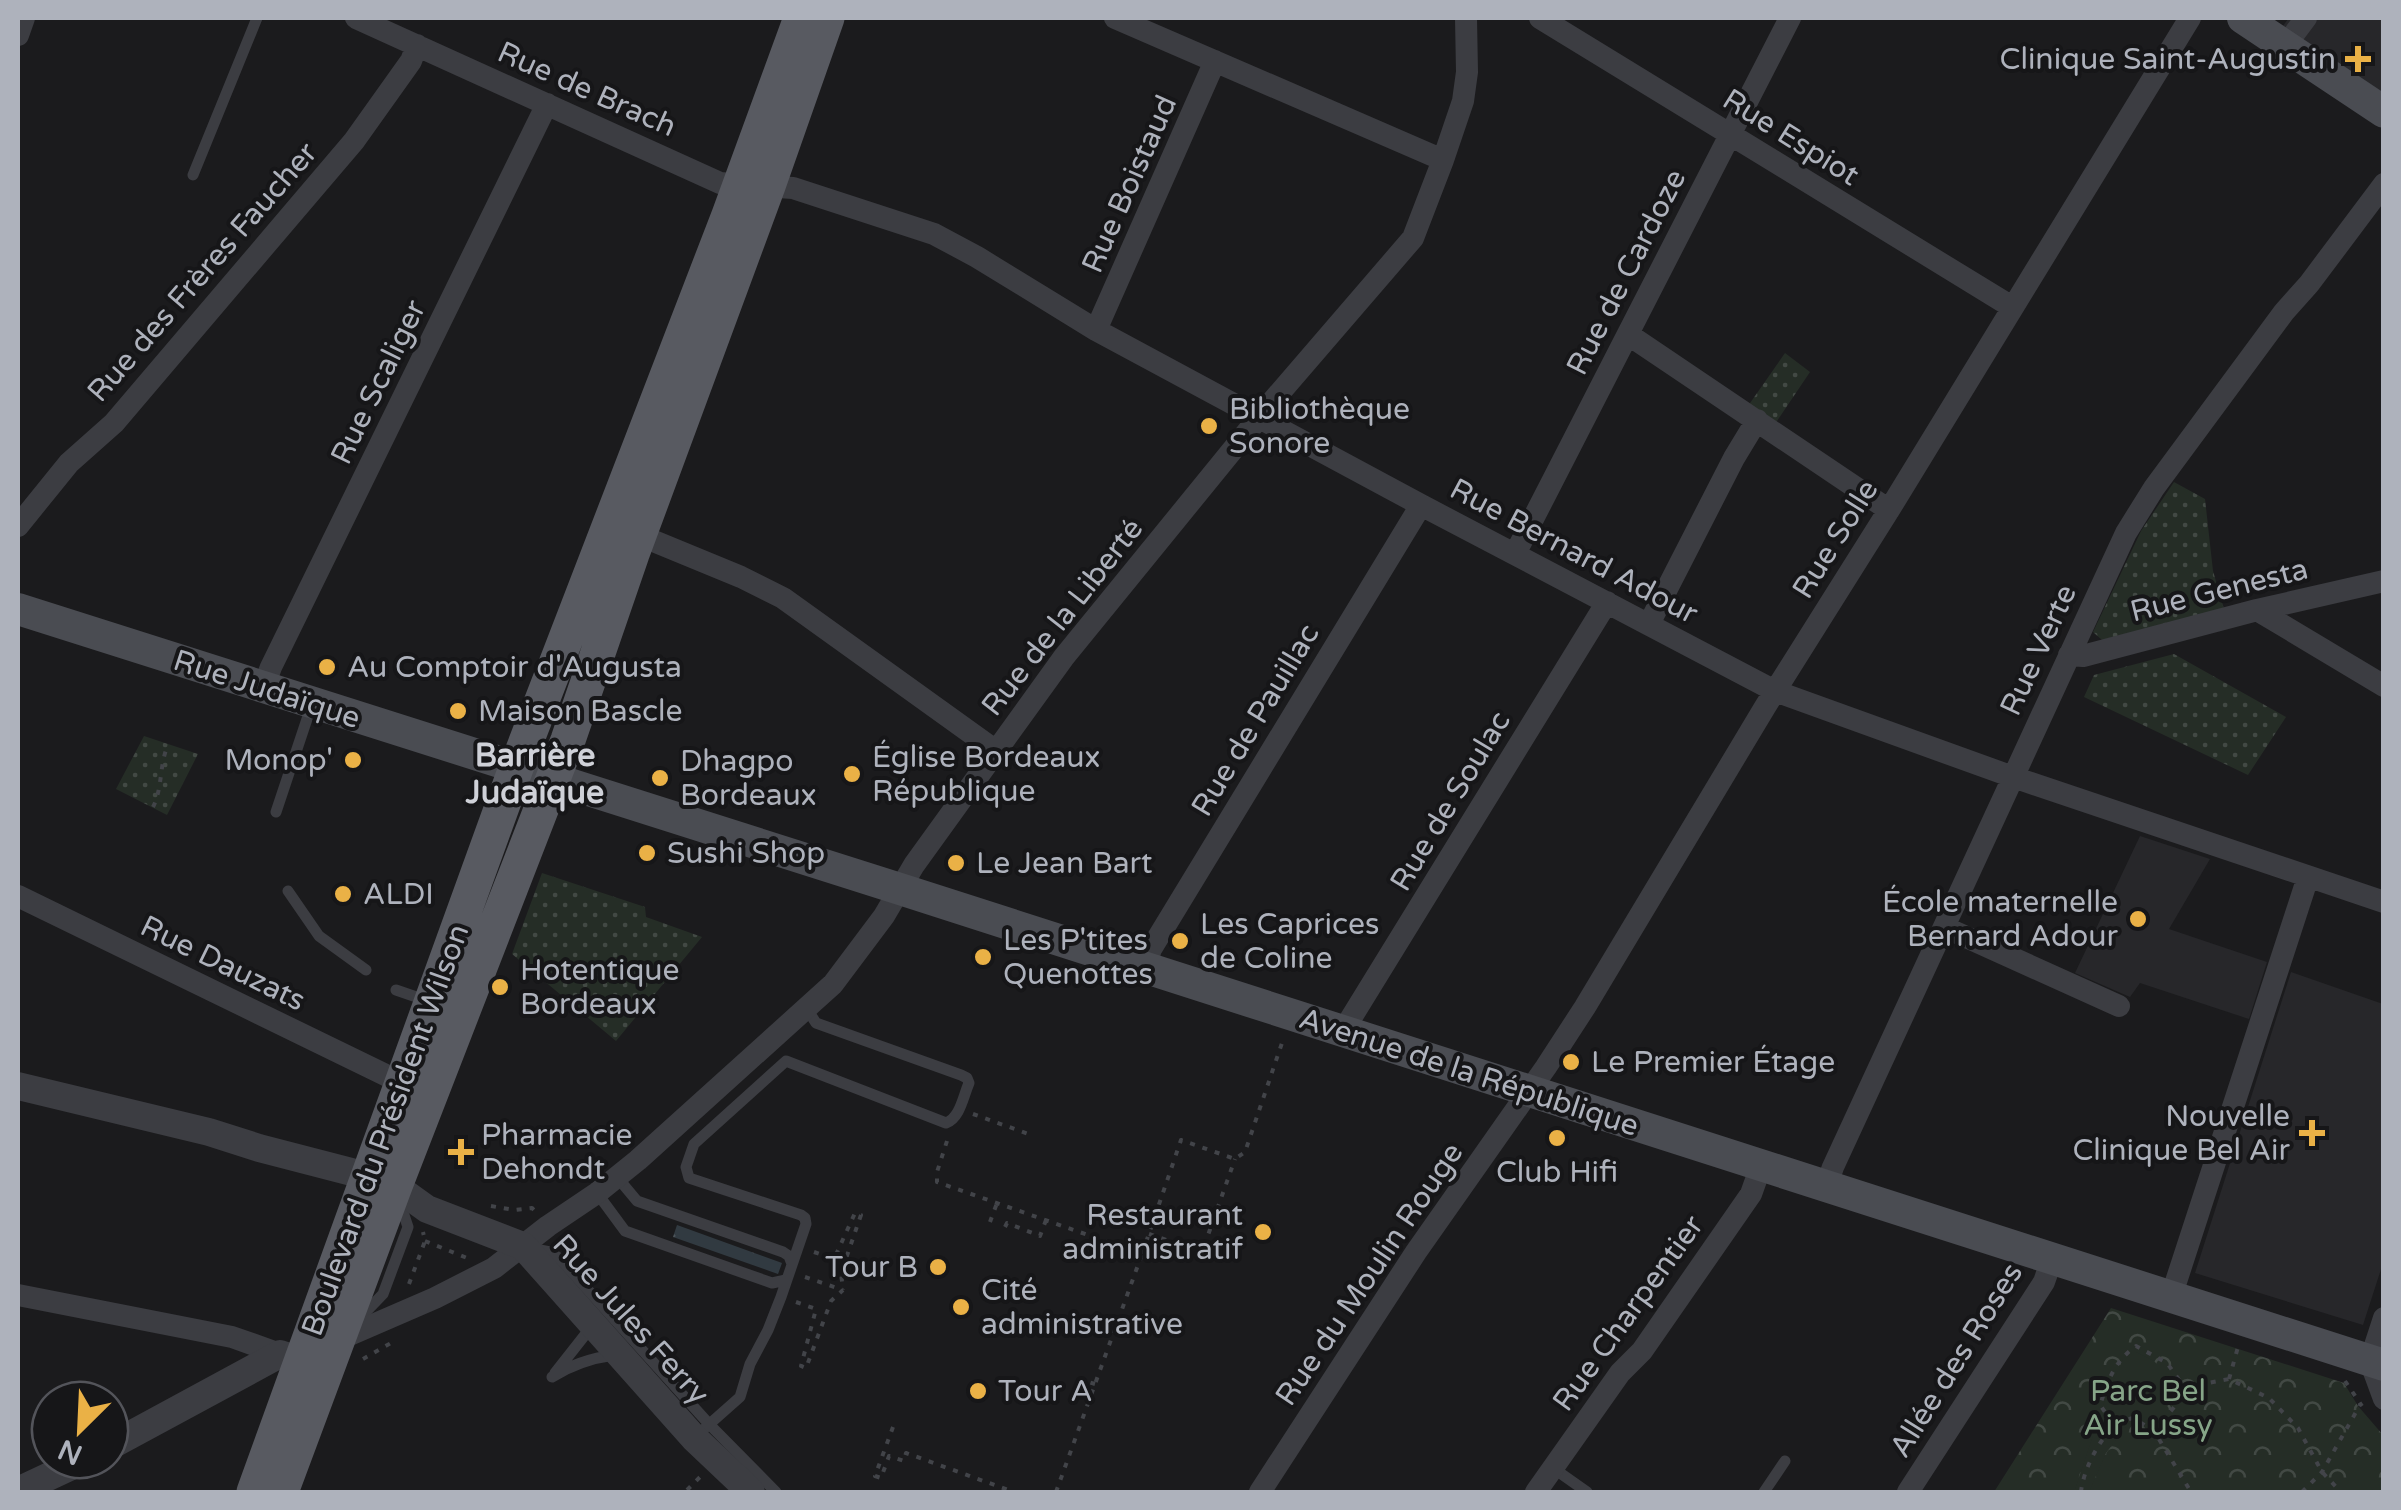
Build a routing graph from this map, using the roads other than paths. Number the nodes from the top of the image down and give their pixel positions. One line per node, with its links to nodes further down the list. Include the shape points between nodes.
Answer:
1 (24, 18): 13 (street)
2 (256, 18): 21 (lane)
3 (356, 18): 14 (street, Rue de Brach)
4 (800, 18): 23 (main road, Boulevard du Président Wilson)
5 (827, 18): 23 (main road, Boulevard du Président Wilson)
6 (1115, 18): 16 (street)
7 (1466, 18): 20 (street, Rue de la Liberté, via 1467,72)
8 (1540, 18): 19 (street, Rue Espiot)
9 (1790, 18): 19 (street, Rue de Cardoze)
10 (2190, 18): 24 (street, Rue Solle)
11 (2243, 18): 15 (main road)
12 (2306, 18): 15 (street)
13 (18, 35)
14 (418, 45): 17 (street, Rue de Brach); 31 (street, Rue des Frères Faucher, via 354,140)
15 (2284, 46): 18 (main road)
16 (1215, 61): 20 (street); 25 (street, Rue Boistaud)
17 (547, 104): 23 (street, Rue de Brach, via 720,183); 41 (street, Rue Scaliger)
18 (2384, 112)
19 (1729, 134): 24 (street, Rue Espiot); 26 (street, Rue de Cardoze)
20 (1444, 160): 27 (street, Rue de la Liberté, via 1414,238)
21 (193, 175)
22 (2384, 184): 39 (street, Rue Verte, via 2154,488)
23 (754, 185): 25 (street, Rue Bernard Adour, via 793,188 934,234); 32 (main road, Boulevard du Président Wilson); 45 (main road, Boulevard du Président Wilson)
24 (2012, 306): 30 (street, Rue Solle)
25 (1096, 330): 27 (street, Rue Bernard Adour)
26 (1629, 335): 28 (street); 33 (street, Rue de Cardoze)
27 (1261, 418): 29 (street, Rue Bernard Adour); 44 (street, Rue de la Liberté, via 1105,604)
28 (1758, 420): 30 (street); 38 (street)
29 (1421, 505): 33 (street, Rue Bernard Adour); 55 (street, Rue de Pauillac)
30 (1889, 510): 42 (street, Rue Solle)
31 (18, 526)
32 (639, 535): 44 (street, via 783,598); 47 (main road, Boulevard du Président Wilson)
33 (1515, 554): 35 (street, Rue Bernard Adour)
34 (2384, 581): 37 (street, Rue Genesta)
35 (1607, 602): 38 (street, Rue Bernard Adour); 61 (street, Rue de Soulac)
36 (18, 609): 41 (main road, Rue Judaïque)
37 (2257, 610): 39 (street, Rue Genesta); 40 (street)
38 (1649, 624): 42 (street, Rue Bernard Adour)
39 (2069, 655): 46 (street, Rue Verte)
40 (2384, 686)
41 (263, 688): 43 (main road, Rue Judaïque)
42 (1775, 691): 46 (street, Rue Bernard Adour); 64 (street, Rue Solle)
43 (312, 703): 45 (main road, Rue Judaïque); 48 (lane)
44 (996, 752): 50 (street, Rue de la Liberté)
45 (516, 768): 47 (main road); 58 (main road, Boulevard du Président Wilson)
46 (2013, 777): 49 (street, Rue Bernard Adour); 54 (street, Rue Verte)
47 (553, 780): 50 (main road, Avenue de la République); 67 (main road, Boulevard du Président Wilson)
48 (276, 812)
49 (2308, 876): 53 (street, Rue Bernard Adour); 75 (street)
50 (900, 889): 55 (main road, Avenue de la République); 60 (street, Rue de la Liberté, via 856,955)
51 (288, 891): 56 (lane, via 318,936)
52 (18, 896): 62 (street, Rue Dauzats)
53 (2384, 902)
54 (1944, 927): 59 (street); 68 (street, Rue Verte)
55 (1145, 968): 61 (main road, Avenue de la République)
56 (366, 970)
57 (396, 990): 58 (lane)
58 (432, 1002): 62 (main road, Boulevard du Président Wilson)
59 (2120, 1006)
60 (807, 1009): 66 (street, Rue de la Liberté); 72 (lane, via 816,1023 969,1083 946,1124 786,1061 694,1144 689,1178 805,1218)
61 (1343, 1032): 64 (main road, Avenue de la République)
62 (402, 1083): 67 (main road, Boulevard du Président Wilson)
63 (18, 1086): 67 (street, Rue Jules Ferry)
64 (1529, 1091): 65 (main road, Avenue de la République); 93 (street, Rue du Moulin Rouge)
65 (1761, 1166): 68 (main road, Avenue de la République); 86 (street, Rue Charpentier, via 1751,1194)
66 (617, 1177): 69 (street, Rue de la Liberté); 72 (lane, via 637,1201 783,1252)
67 (381, 1181): 70 (street, Rue Jules Ferry, via 427,1208); 78 (main road, Boulevard du Président Wilson); 80 (main road, Boulevard du Président Wilson)
68 (1826, 1187): 71 (main road, Avenue de la République)
69 (598, 1193): 70 (street, Rue de la Liberté); 73 (lane, via 626,1231 772,1283)
70 (523, 1246): 77 (street, Rue Jules Ferry); 78 (street, Rue de la Liberté); 83 (lane, via 559,1258)
71 (2052, 1259): 75 (main road, Avenue de la République); 97 (street, Allée des Roses, via 2046,1280)
72 (792, 1264): 73 (lane)
73 (786, 1280): 83 (lane, via 740,1397)
74 (18, 1295): 80 (street, via 215,1333)
75 (2171, 1298): 81 (main road, Avenue de la République)
76 (2384, 1318): 81 (street)
77 (592, 1326): 79 (street, Rue Jules Ferry); 79 (lane, via 552,1377)
78 (347, 1350): 80 (street); 90 (main road, Boulevard du Président Wilson)
79 (618, 1354): 83 (street, Rue Jules Ferry)
80 (290, 1358): 84 (street); 89 (main road, Boulevard du Président Wilson)
81 (2376, 1363): 82 (street)
82 (2371, 1406)
83 (702, 1431): 91 (street, Rue Jules Ferry); 92 (lane)
84 (130, 1436)
85 (1785, 1461): 96 (lane)
86 (1553, 1468): 94 (street, Rue Charpentier); 95 (lane)
87 (43, 1480): 88 (street)
88 (18, 1492)
89 (254, 1492)
90 (281, 1492)
91 (751, 1492)
92 (776, 1492)
93 (1260, 1492)
94 (1536, 1492)
95 (1587, 1492)
96 (1764, 1492)
97 (1908, 1492)

